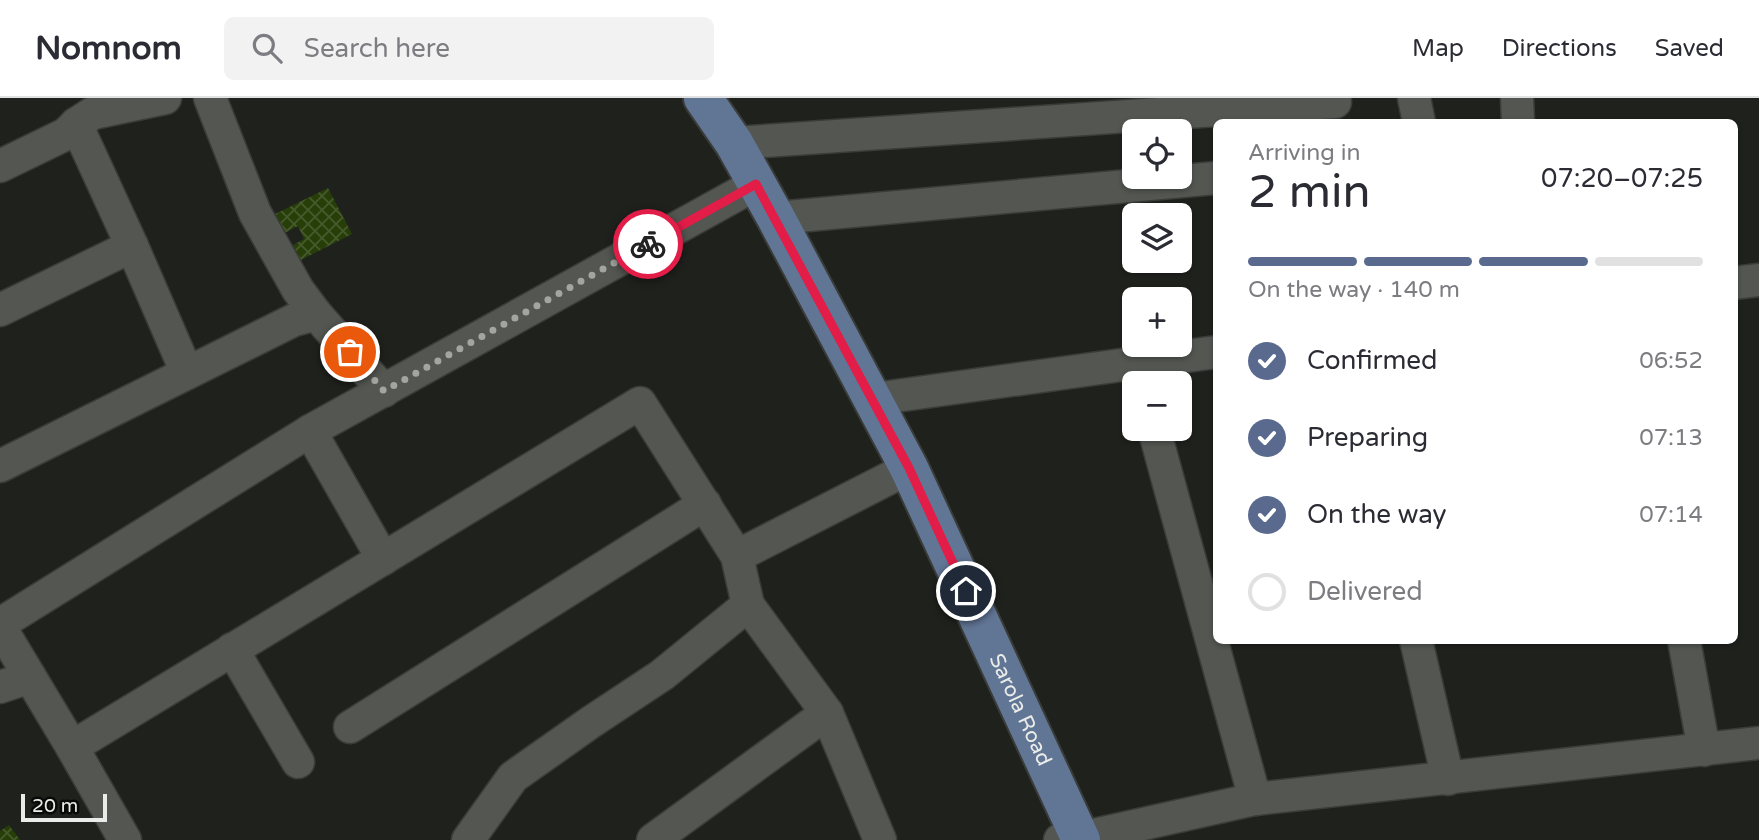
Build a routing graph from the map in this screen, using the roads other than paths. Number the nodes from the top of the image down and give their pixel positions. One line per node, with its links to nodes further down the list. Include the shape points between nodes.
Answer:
1 (165, 98): 9 (street, via 93,113)
2 (210, 98): 19 (street, via 256,213)
3 (703, 98): 10 (main road, Sarola Road)
4 (1414, 98): 7 (street)
5 (1517, 98): 8 (street)
6 (1335, 102): 10 (street)
7 (1418, 119)
8 (1518, 119)
9 (76, 124): 11 (street, via 66,134); 15 (street)
10 (734, 143): 13 (main road, Sarola Road)
11 (0, 166)
12 (1213, 178): 14 (street)
13 (756, 184): 14 (main road, Sarola Road); 24 (street)
14 (776, 218): 25 (main road, Sarola Road)
15 (132, 246): 18 (street); 22 (street)
16 (1759, 280): 17 (street)
17 (1738, 283)
18 (0, 310)
19 (316, 314): 22 (street, via 294,320); 24 (street)
20 (1213, 353): 21 (street)
21 (1146, 371)
22 (187, 373): 28 (street)
23 (1122, 375): 25 (street)
24 (384, 391): 26 (street)
25 (874, 399): 29 (main road, Sarola Road)
26 (310, 431): 32 (street); 34 (street)
27 (1157, 441): 47 (street)
28 (0, 466)
29 (909, 468): 31 (street); 48 (main road, Sarola Road)
30 (705, 505): 31 (street); 32 (street, via 640,403); 41 (street)
31 (737, 556): 33 (street)
32 (383, 559): 37 (street)
33 (748, 605): 40 (street); 50 (street, via 662,675 513,777)
34 (0, 625): 38 (street)
35 (1417, 644): 46 (street)
36 (1685, 644): 44 (street)
37 (232, 649): 43 (street); 45 (street)
38 (30, 677): 39 (street); 43 (street)
39 (0, 687)
40 (827, 713): 51 (street); 52 (street)
41 (350, 727)
42 (1759, 743): 44 (street)
43 (72, 747): 49 (street)
44 (1704, 750): 46 (street)
45 (298, 762)
46 (1448, 779): 47 (street)
47 (1255, 799): 48 (street)
48 (1074, 839)
49 (125, 840)
50 (468, 840)
51 (653, 840)
52 (880, 840)

